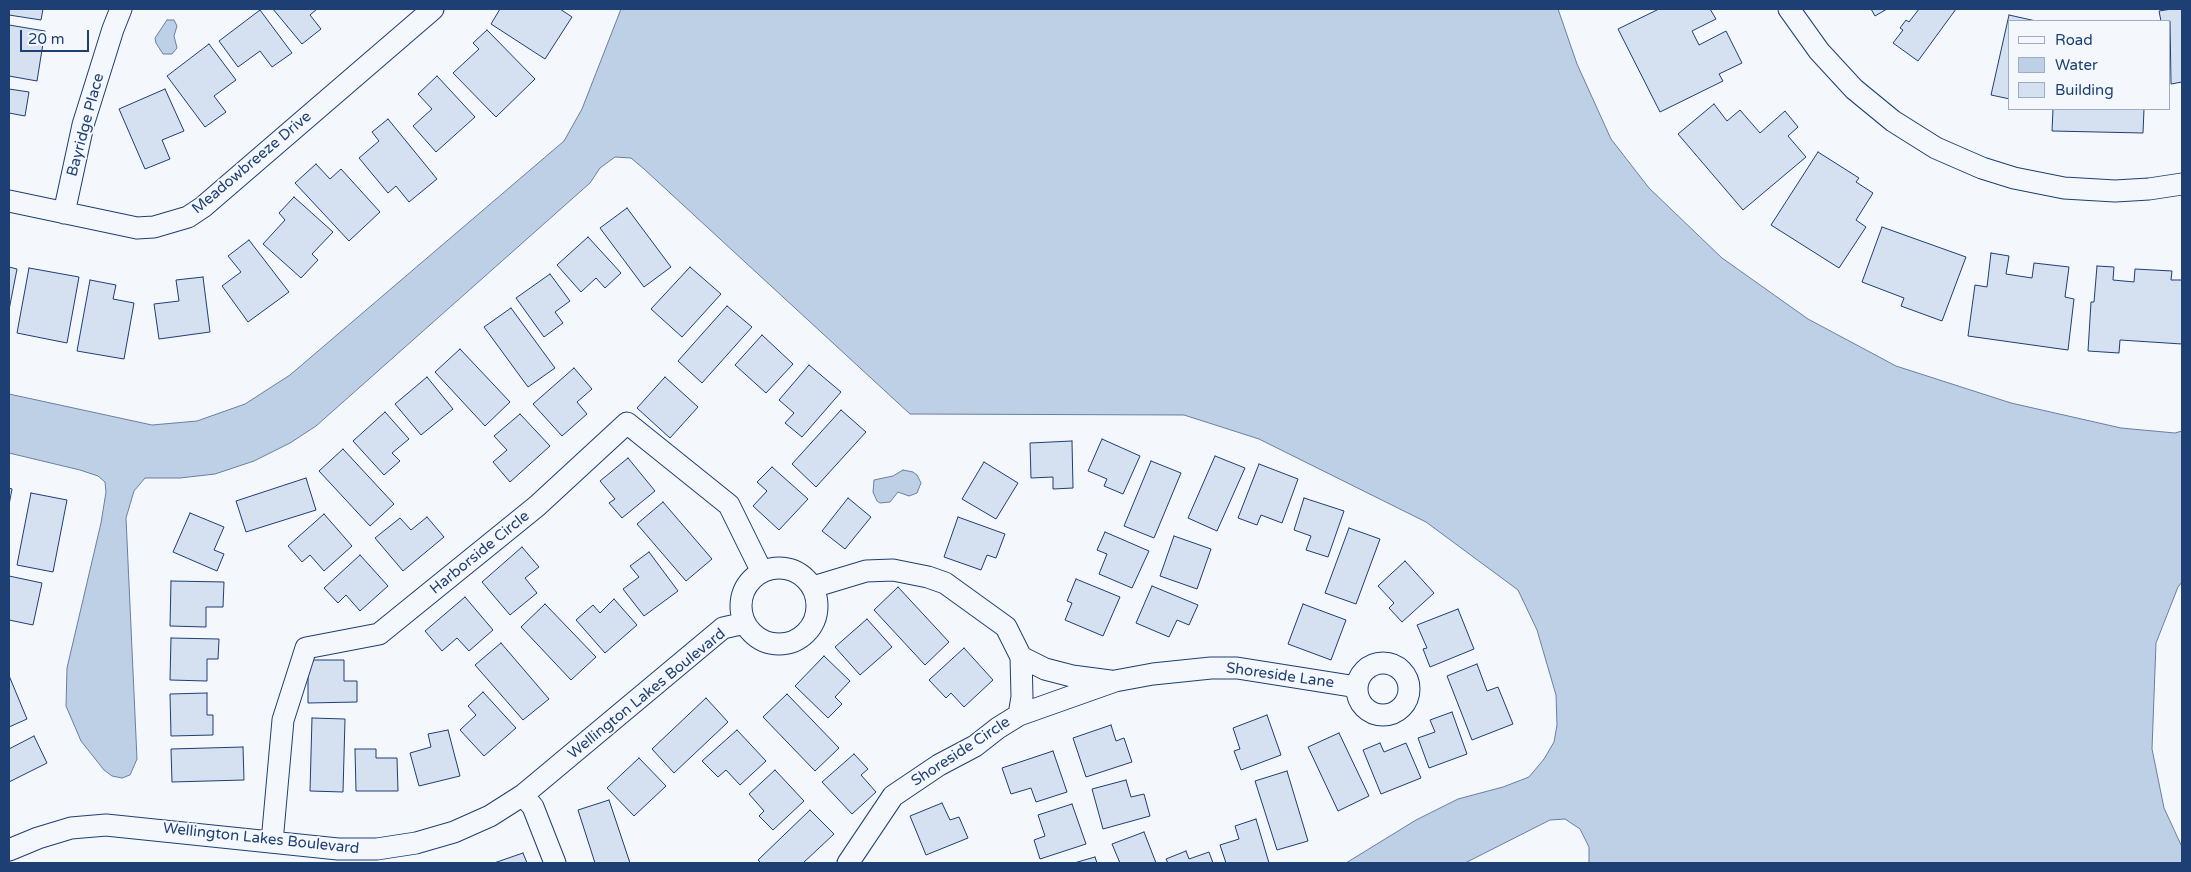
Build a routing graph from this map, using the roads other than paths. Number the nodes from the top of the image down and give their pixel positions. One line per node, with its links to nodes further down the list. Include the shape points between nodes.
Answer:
1 (122, 9): 6 (street, Bayridge Place, via 83,125)
2 (433, 9): 6 (street, Meadowbreeze Drive, via 188,217 154,227 137,228)
3 (1790, 9): 4 (street, via 1819,51 1854,89 1893,121 1936,148 2014,178 2064,188 2148,190)
4 (2182, 184)
5 (9, 201): 6 (street, Meadowbreeze Drive)
6 (64, 213)
7 (762, 572): 8 (street, via 773,568 790,570 805,578); 9 (street, Wellington Lakes Boulevard, via 745,588 741,600); 15 (street, Harborside Circle, via 729,506 627,423 538,506 379,634 306,648 283,720)
8 (812, 587): 9 (street, Wellington Lakes Boulevard, via 817,610 810,627 797,640 774,644 752,633); 10 (street, Shoreside Circle, via 866,571 894,570 928,577 945,583 1006,627)
9 (745, 623): 14 (street, Wellington Lakes Boulevard, via 723,628)
10 (1021, 657): 11 (street, Shoreside Lane, via 1045,669 1072,676); 13 (street, Shoreside Circle)
11 (1115, 681): 12 (street, Shoreside Lane, via 1153,674 1237,668); 13 (street, Shoreside Lane)
12 (1357, 687)
13 (1019, 715): 18 (street, Shoreside Circle, via 893,796)
14 (523, 795): 15 (street, Wellington Lakes Boulevard, via 490,816 454,832 416,843 377,849 338,849); 17 (street, via 533,807)
15 (272, 842): 16 (street, Wellington Lakes Boulevard, via 106,824 71,828)
16 (9, 850)
17 (556, 863)
18 (848, 863)

